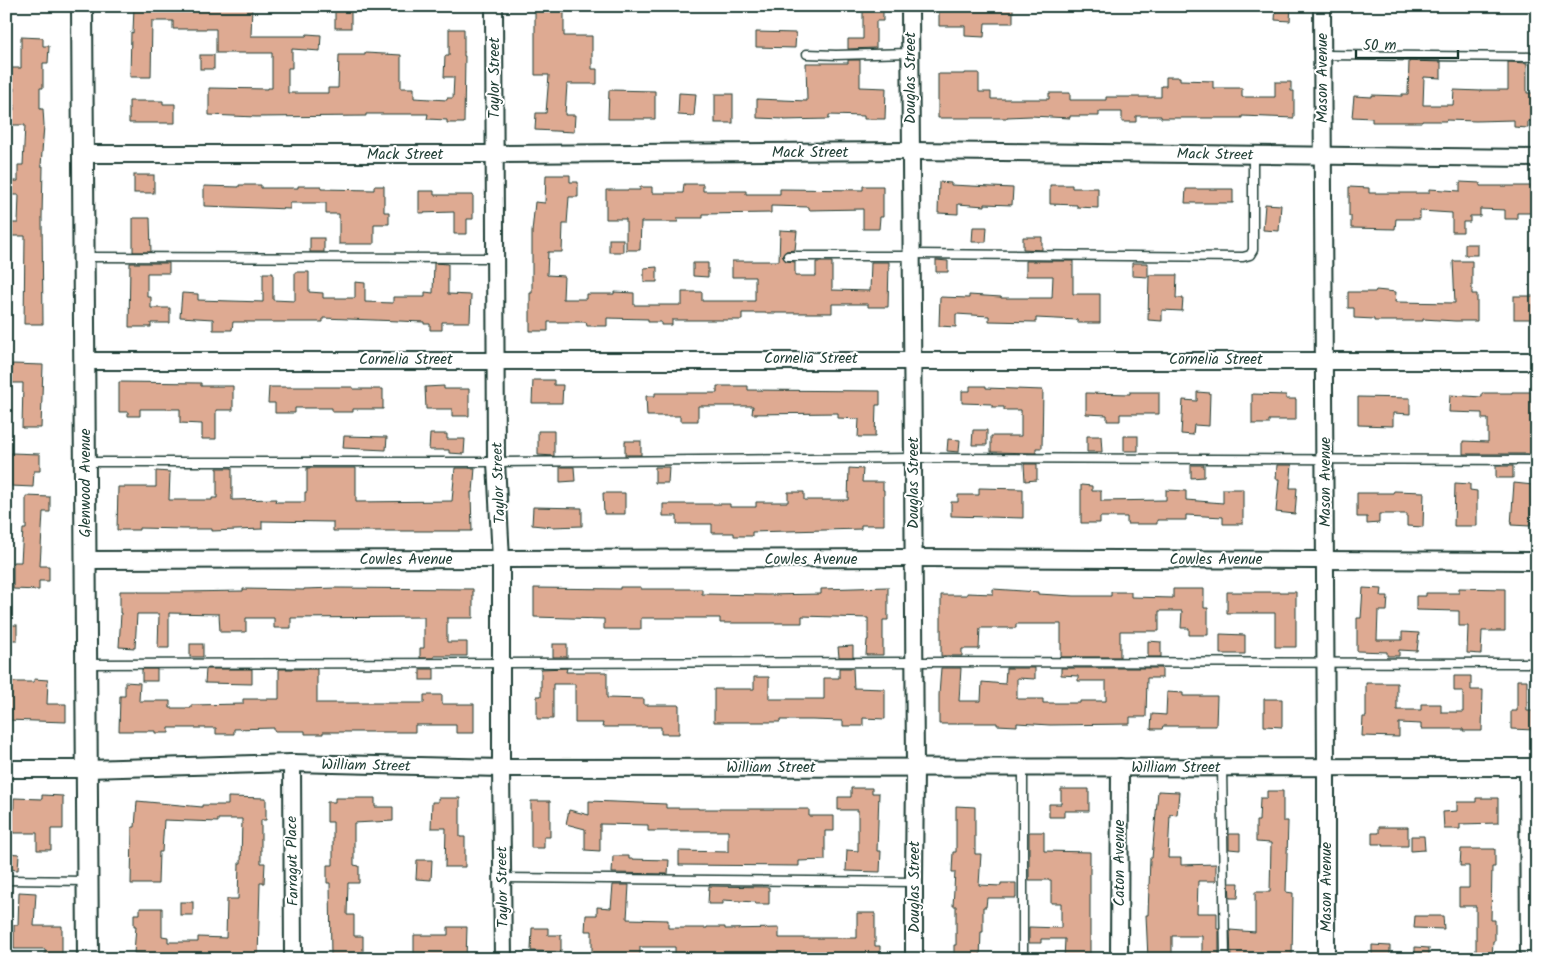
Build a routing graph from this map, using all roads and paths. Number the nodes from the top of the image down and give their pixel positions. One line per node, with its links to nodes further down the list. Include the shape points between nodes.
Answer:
1 (82, 6): 10 (street, Glenwood Avenue)
2 (494, 6): 11 (street, Taylor Street)
3 (910, 6): 5 (street, Douglas Street)
4 (1322, 6): 7 (street, Mason Avenue)
5 (910, 53): 6 (lane); 9 (street, Douglas Street)
6 (807, 54)
7 (1322, 55): 8 (lane); 13 (street, Mason Avenue)
8 (1537, 57)
9 (911, 151): 11 (street, Mack Street); 12 (street, Mack Street); 15 (street, Douglas Street)
10 (83, 154): 11 (street, Mack Street); 17 (street, Glenwood Avenue)
11 (494, 154): 18 (street, Taylor Street)
12 (1253, 155): 13 (street, Mack Street); 15 (lane, via 1254,250 1250,255)
13 (1323, 155): 14 (street, Mack Street); 21 (street, Mason Avenue)
14 (1537, 158)
15 (912, 255): 16 (lane); 20 (street, Douglas Street)
16 (788, 256)
17 (84, 257): 18 (lane); 22 (street, Glenwood Avenue)
18 (495, 258): 19 (street, Taylor Street)
19 (496, 358): 20 (street, Cornelia Street); 22 (street, Cornelia Street); 28 (street, Taylor Street)
20 (912, 358): 21 (street, Cornelia Street); 24 (street, Douglas Street)
21 (1324, 360): 23 (street, Cornelia Street); 25 (street, Mason Avenue)
22 (84, 361): 27 (street, Glenwood Avenue)
23 (1537, 361)
24 (913, 458): 25 (lane); 28 (lane); 29 (street, Douglas Street)
25 (1324, 459): 26 (lane); 32 (street, Mason Avenue)
26 (1537, 460)
27 (85, 462): 28 (lane); 31 (street, Glenwood Avenue)
28 (496, 462): 30 (street, Taylor Street)
29 (914, 558): 30 (street, Cowles Avenue); 32 (street, Cowles Avenue); 34 (street, Douglas Street)
30 (501, 559): 31 (street, Cowles Avenue); 36 (street, Taylor Street)
31 (86, 560): 38 (street, Glenwood Avenue)
32 (1325, 560): 33 (street, Cowles Avenue); 35 (street, Mason Avenue)
33 (1537, 561)
34 (915, 662): 35 (lane); 36 (lane); 40 (street, Douglas Street)
35 (1326, 662): 37 (lane); 44 (street, Mason Avenue)
36 (501, 663): 38 (lane); 47 (street, Taylor Street)
37 (1537, 663)
38 (86, 664): 48 (street, Glenwood Avenue)
39 (292, 763): 47 (street, William Street); 48 (street, William Street); 54 (street, Farragut Place)
40 (915, 767): 41 (street, William Street); 47 (street, William Street); 52 (street, Douglas Street)
41 (1023, 767): 42 (street, William Street); 57 (lane)
42 (1120, 767): 43 (street, William Street); 58 (street, Caton Avenue)
43 (1222, 767): 44 (street, William Street); 59 (lane)
44 (1326, 767): 45 (street, William Street); 60 (street, Mason Avenue)
45 (1532, 767): 61 (street)
46 (6, 768): 48 (street, William Street)
47 (501, 768): 49 (street, Taylor Street)
48 (87, 769): 51 (street, Glenwood Avenue)
49 (502, 878): 52 (lane); 55 (street, Taylor Street)
50 (6, 880): 51 (lane)
51 (88, 881): 53 (street, Glenwood Avenue)
52 (914, 882): 56 (street, Douglas Street)
53 (88, 959)
54 (293, 959)
55 (503, 959)
56 (914, 959)
57 (1024, 959)
58 (1119, 959)
59 (1225, 959)
60 (1326, 959)
61 (1529, 959)

